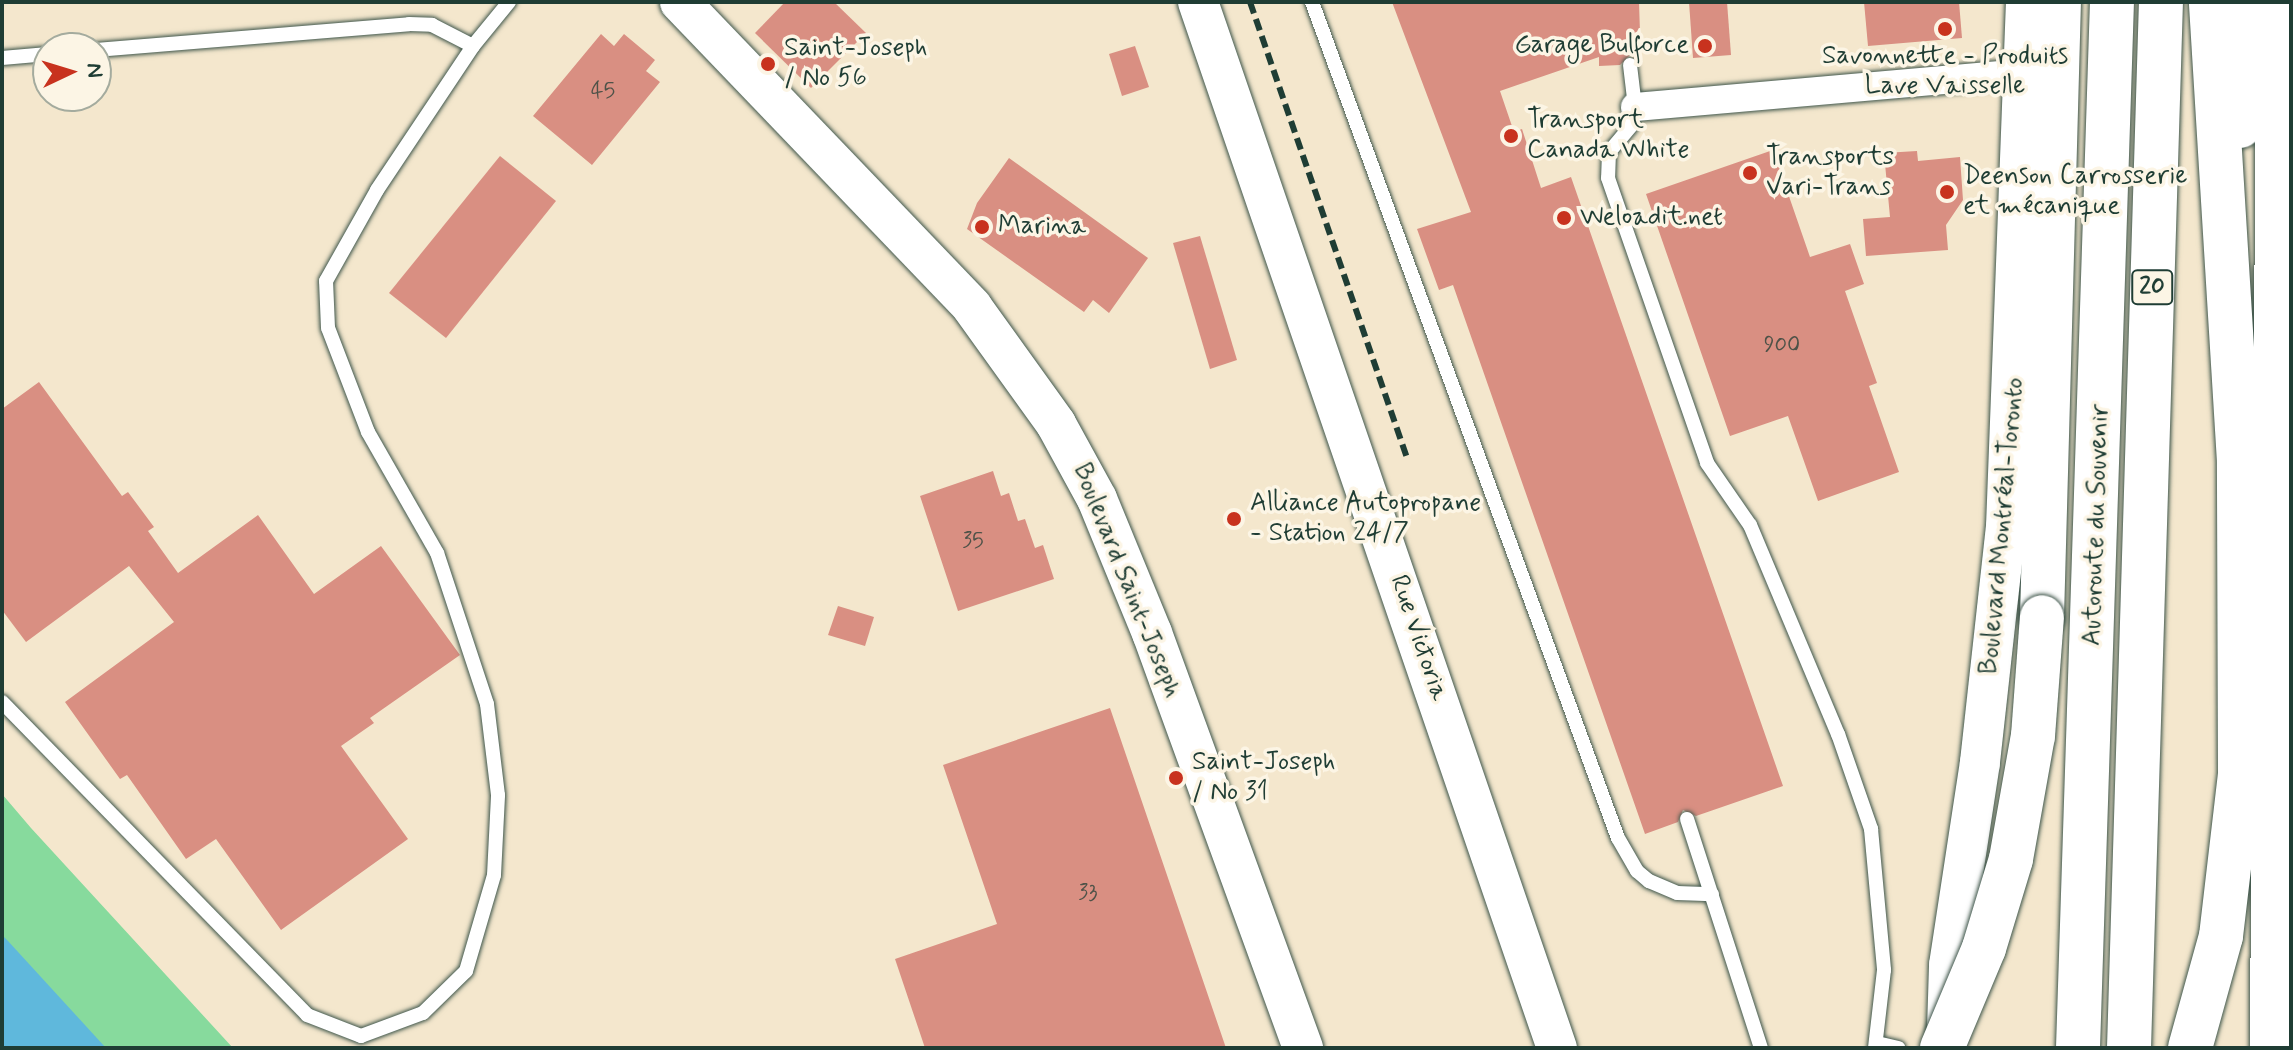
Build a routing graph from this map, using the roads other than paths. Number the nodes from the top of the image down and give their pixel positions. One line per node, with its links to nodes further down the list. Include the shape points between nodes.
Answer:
1 (509, 2): 12 (lane)
2 (680, 2): 25 (main road, Boulevard Saint-Joseph, via 972,307 1056,424 1097,499 1148,624)
3 (1198, 2): 26 (main road, Rue Victoria)
4 (1312, 2): 23 (lane, via 1618,838 1649,881 1677,893)
5 (2026, 2): 17 (main road, Boulevard Montréal-Toronto)
6 (2059, 2): 29 (highway, bridge, via 2042,617 2033,736 2011,859)
7 (2112, 2): 30 (highway, Autoroute du Souvenir / 20)
8 (2161, 2): 31 (highway, Autoroute du Souvenir / 20)
9 (2211, 2): 19 (highway)
10 (2244, 2): 19 (highway)
11 (2276, 2): 20 (main road)
12 (473, 46): 13 (lane, via 432,25 409,24); 21 (lane, via 377,190 326,281 328,328 368,432 437,553 487,704 498,795 494,875 466,971 423,1013 361,1036 307,1015)
13 (112, 49)
14 (32, 55): 15 (lane)
15 (2, 58)
16 (1630, 65): 18 (lane)
17 (2024, 73): 18 (street); 29 (main road, Boulevard Montréal-Toronto, via 2004,558 1949,965)
18 (1635, 107): 24 (lane, via 1631,126 1609,152 1608,178 1707,463 1750,525 1838,734 1871,829 1884,970)
19 (2232, 304): 32 (highway, via 2240,774 2221,936)
20 (2283, 512): 33 (main road)
21 (2, 702)
22 (1687, 819): 23 (lane)
23 (1712, 894): 27 (lane)
24 (1876, 1045): 28 (lane)
25 (1303, 1048)
26 (1557, 1048)
27 (1761, 1048)
28 (1898, 1048)
29 (1945, 1048)
30 (2078, 1048)
31 (2129, 1048)
32 (2190, 1048)
33 (2270, 1048)

